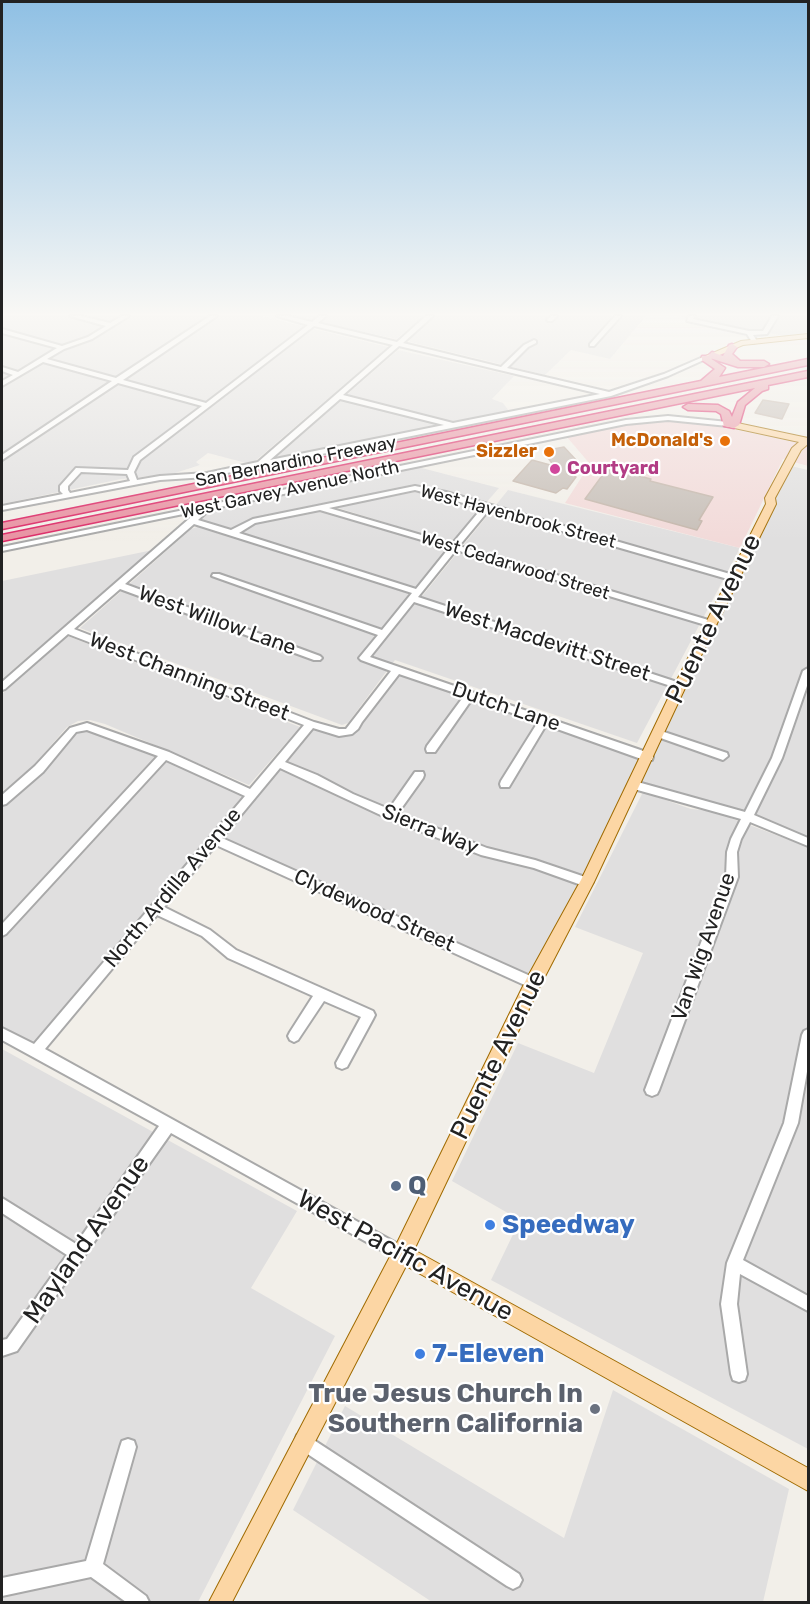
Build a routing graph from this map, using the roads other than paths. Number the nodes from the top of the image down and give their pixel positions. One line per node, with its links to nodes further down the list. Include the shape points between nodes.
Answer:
1 (102, 391): 22 (street)
2 (156, 391): 16 (street)
3 (225, 391): 16 (street)
4 (344, 391): 14 (street)
5 (597, 391): 13 (street)
6 (620, 391): 13 (street)
7 (661, 391): 15 (highway)
8 (682, 391): 15 (highway, San Bernardino Freeway)
9 (702, 391): 32 (highway)
10 (707, 391): 34 (highway)
11 (713, 391): 20 (highway, San Bernardino Freeway)
12 (757, 391): 17 (highway, via 741,404)
13 (611, 394): 18 (street)
14 (338, 396): 18 (street); 23 (street)
15 (627, 400): 32 (highway, San Bernardino Freeway)
16 (206, 405): 24 (street, via 137,459)
17 (731, 425): 20 (highway, via 723,410 702,406); 21 (main road); 27 (street, West Garvey Avenue North, via 668,418 626,422)
18 (455, 426): 23 (street)
19 (808, 430): 21 (main road, Puente Avenue)
20 (511, 435): 34 (highway, San Bernardino Freeway)
21 (805, 442): 38 (main road, Puente Avenue, via 797,448 780,477 771,504)
22 (2, 458)
23 (259, 465): 25 (street)
24 (130, 472): 25 (street); 26 (street, via 79,470 64,486)
25 (134, 483): 26 (street)
26 (68, 495): 30 (street)
27 (209, 506): 31 (street); 35 (street, West Garvey Avenue North)
28 (319, 507): 29 (street, West Havenbrook Street, via 415,488); 33 (street, West Havenbrook Street, via 254,521); 36 (street, West Cedarwood Street)
29 (487, 507): 36 (street); 38 (street, West Havenbrook Street)
30 (2, 508)
31 (194, 521): 33 (street, West Macdevitt Street); 39 (street)
32 (2, 528)
33 (231, 533): 40 (street, West Macdevitt Street)
34 (2, 537)
35 (2, 549)
36 (455, 549): 40 (street); 41 (street, West Cedarwood Street)
37 (216, 576): 43 (street)
38 (734, 578): 41 (main road, Puente Avenue)
39 (118, 585): 42 (street); 44 (street, West Willow Lane)
40 (416, 596): 43 (street); 47 (street, West Macdevitt Street)
41 (712, 624): 47 (main road, Puente Avenue)
42 (67, 630): 48 (street); 51 (street, West Channing Street)
43 (384, 634): 45 (street, Dutch Lane, via 364,658)
44 (316, 658)
45 (398, 669): 49 (street, Dutch Lane); 51 (street, West Channing Street, via 349,732 339,733)
46 (808, 671): 64 (street, Van Wig Avenue, via 777,758)
47 (680, 686): 52 (main road, Puente Avenue)
48 (2, 687)
49 (470, 695): 50 (street, Dutch Lane); 53 (street)
50 (543, 720): 56 (street, Dutch Lane); 59 (street)
51 (311, 724): 57 (street, North Ardilla Avenue)
52 (658, 734): 55 (street); 56 (main road, Puente Avenue)
53 (431, 750)
54 (165, 755): 61 (street); 62 (street, via 100,729 80,726); 69 (street)
55 (723, 756)
56 (648, 757): 60 (main road, Puente Avenue)
57 (277, 763): 61 (street, North Ardilla Avenue); 63 (street, Sierra Way)
58 (419, 775): 63 (street)
59 (505, 784)
60 (634, 785): 64 (street); 67 (main road, Puente Avenue)
61 (251, 794): 65 (street, North Ardilla Avenue)
62 (2, 801)
63 (391, 815): 67 (street, Sierra Way, via 485,852)
64 (746, 816): 66 (street); 77 (street, Van Wig Avenue, via 732,852 732,877)
65 (214, 839): 68 (street, North Ardilla Avenue); 70 (street, Clydewood Street)
66 (808, 842)
67 (587, 882): 70 (main road, Puente Avenue)
68 (156, 909): 71 (street, via 206,933 232,954); 75 (street, North Ardilla Avenue)
69 (2, 931)
70 (533, 983): 81 (main road, Puente Avenue)
71 (321, 994): 74 (street); 76 (street, via 369,1015)
72 (2, 1034): 75 (street, West Pacific Avenue)
73 (808, 1035): 82 (street, via 791,1123)
74 (294, 1036)
75 (36, 1051): 78 (street, West Pacific Avenue)
76 (342, 1064)
77 (652, 1090)
78 (168, 1125): 80 (street, Mayland Avenue); 81 (street, West Pacific Avenue)
79 (2, 1205): 80 (street)
80 (77, 1253): 84 (street, Mayland Avenue, via 12,1346)
81 (402, 1254): 86 (main road, Puente Avenue); 88 (main road, West Pacific Avenue)
82 (734, 1263): 83 (street); 85 (street, via 729,1304)
83 (808, 1304)
84 (2, 1348)
85 (739, 1374)
86 (303, 1441): 90 (street); 93 (main road, Puente Avenue)
87 (128, 1447): 89 (street)
88 (808, 1480)
89 (93, 1568): 91 (street); 92 (street)
90 (513, 1580)
91 (2, 1587)
92 (140, 1602)
93 (220, 1602)

